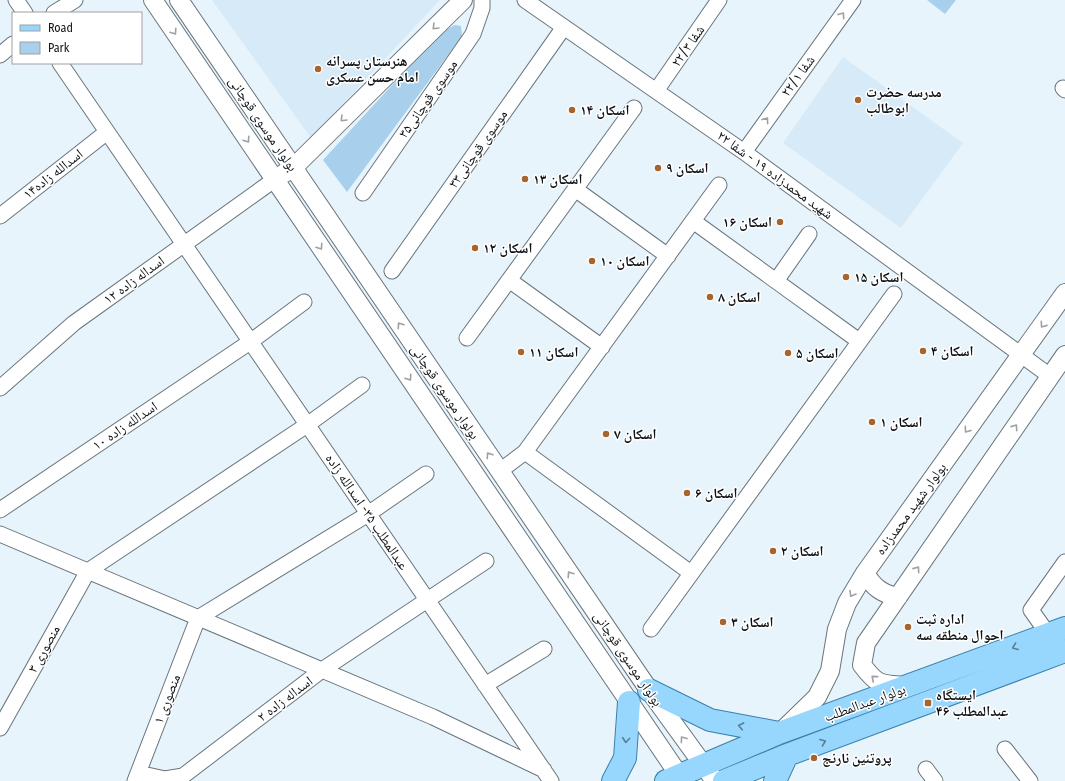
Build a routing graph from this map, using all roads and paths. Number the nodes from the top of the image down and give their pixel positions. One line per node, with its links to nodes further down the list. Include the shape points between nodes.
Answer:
1 (16, 0): 10 (street)
2 (75, 0): 11 (street)
3 (153, 0): 21 (street, بولوار موسوی قوچانی, one-way to 21)
4 (179, 0): 20 (street, بولوار موسوی قوچانی)
5 (463, 0): 20 (street, one-way to 20)
6 (482, 0): 24 (street, موسوی قوچانی۳۵, via 482,8 473,34)
7 (525, 0): 12 (street, شهید محمدزاده ۱۹ - شفا ۲۲)
8 (719, 0): 16 (street, شفا ۲۲/۳)
9 (853, 0): 19 (street, ۲۲/۱ شفا, one-way to 9)
10 (24, 12)
11 (56, 12)
12 (564, 27): 16 (street, شهید محمدزاده ۱۹ - شفا ۲۲); 30 (street, موسوی قوچانی۳۳)
13 (12, 45): 14 (street)
14 (0, 55)
15 (61, 64): 18 (street, عبدالمطلب ۳۵- اسدالله زاده)
16 (656, 91): 19 (street, شهید محمدزاده ۱۹ - شفا ۲۲)
17 (634, 108): 23 (street)
18 (107, 132): 25 (street, اسدالله زاده۱۴); 28 (street, عبدالمطلب ۳۵- اسدالله زاده)
19 (744, 152): 41 (street, شهید محمدزاده ۱۹ - شفا ۲۲)
20 (293, 168): 21 (street); 47 (street, بولوار موسوی قوچانی, one-way to 20)
21 (274, 180): 28 (street, اسداله زاده ۱۲); 61 (street, بولوار موسوی قوچانی, one-way to 61)
22 (719, 185): 26 (street)
23 (575, 189): 29 (street); 31 (street)
24 (363, 193)
25 (0, 216)
26 (693, 221): 29 (street); 32 (street)
27 (809, 234): 32 (street)
28 (183, 244): 37 (street, عبدالمطلب ۳۵- اسدالله زاده); 44 (street, اسداله زاده ۱۲, via 74,323)
29 (668, 256): 39 (street)
30 (392, 271)
31 (510, 280): 36 (street); 39 (street)
32 (776, 281): 38 (street)
33 (1065, 293): 41 (street, بولوار شهید محمدزاده, one-way to 41)
34 (894, 294): 38 (street)
35 (304, 302): 37 (street, اسدالله زاده ۱۰)
36 (467, 338)
37 (250, 342): 45 (street, عبدالمطلب ۳۵- اسدالله زاده); 49 (street, اسدالله زاده ۱۰)
38 (859, 342): 56 (street)
39 (602, 347): 46 (street)
40 (1065, 355): 42 (street)
41 (1021, 356): 42 (street, شهید محمدزاده ۱۹ - شفا ۲۲); 55 (street, بولوار شهید محمدزاده, one-way to 55)
42 (1050, 376): 59 (street, one-way to 42)
43 (362, 385): 45 (street)
44 (0, 388)
45 (307, 425): 50 (street, عبدالمطلب ۳۵- اسدالله زاده); 54 (street)
46 (525, 452): 47 (street); 56 (street)
47 (500, 471): 58 (street, بولوار موسوی قوچانی, one-way to 47)
48 (426, 474): 50 (street)
49 (0, 510)
50 (368, 514): 60 (street, عبدالمطلب ۳۵- اسدالله زاده); 63 (street)
51 (0, 534): 54 (street)
52 (486, 561): 60 (street, اسداله زاده ۲)
53 (1065, 562): 62 (street)
54 (88, 571): 63 (street); 73 (street, منصوری ۳)
55 (865, 572): 59 (street, via 875,587); 74 (street, بولوار شهید محمدزاده, one-way to 74, via 847,603 837,629 830,671 817,697)
56 (691, 573): 64 (street)
57 (1065, 581): 62 (street)
58 (585, 596): 61 (street); 71 (street, بولوار موسوی قوچانی)
59 (898, 597): 70 (street, one-way to 59, via 883,684 873,679 862,665 866,643)
60 (427, 600): 68 (street, اسداله زاده ۲); 69 (street, عبدالمطلب ۳۵- اسدالله زاده)
61 (565, 607): 72 (street, بولوار موسوی قوچانی)
62 (1031, 610): 65 (street)
63 (198, 618): 68 (street); 80 (street, منصوری ۱)
64 (651, 629)
65 (1056, 631): 70 (main road, بولوار عبدالمطلب, one-way to 70)
66 (544, 649): 69 (street)
67 (1065, 651): 76 (main road, بولوار عبدالمطلب, one-way to 67)
68 (322, 670): 79 (street, via 433,717); 80 (street, اسداله زاده ۲, via 183,776 165,779)
69 (485, 685): 79 (street, عبدالمطلب ۳۵- اسدالله زاده)
70 (910, 686): 74 (main road, بولوار عبدالمطلب)
71 (649, 690): 74 (main road, one-way to 71, via 710,720); 78 (street, بولوار موسوی قوچانی, one-way to 71)
72 (630, 702): 81 (street, بولوار موسوی قوچانی); 82 (main road, one-way to 82, via 625,758)
73 (0, 728)
74 (779, 733): 78 (main road, بولوار عبدالمطلب, via 723,758)
75 (1005, 749): 86 (street)
76 (787, 755): 83 (main road, بولوار عبدالمطلب); 84 (main road)
77 (926, 769): 85 (street)
78 (709, 773): 81 (main road, بولوار عبدالمطلب)
79 (548, 776)
80 (136, 777)
81 (676, 779)
82 (614, 781)
83 (724, 781)
84 (775, 781)
85 (936, 781)
86 (1030, 781)

